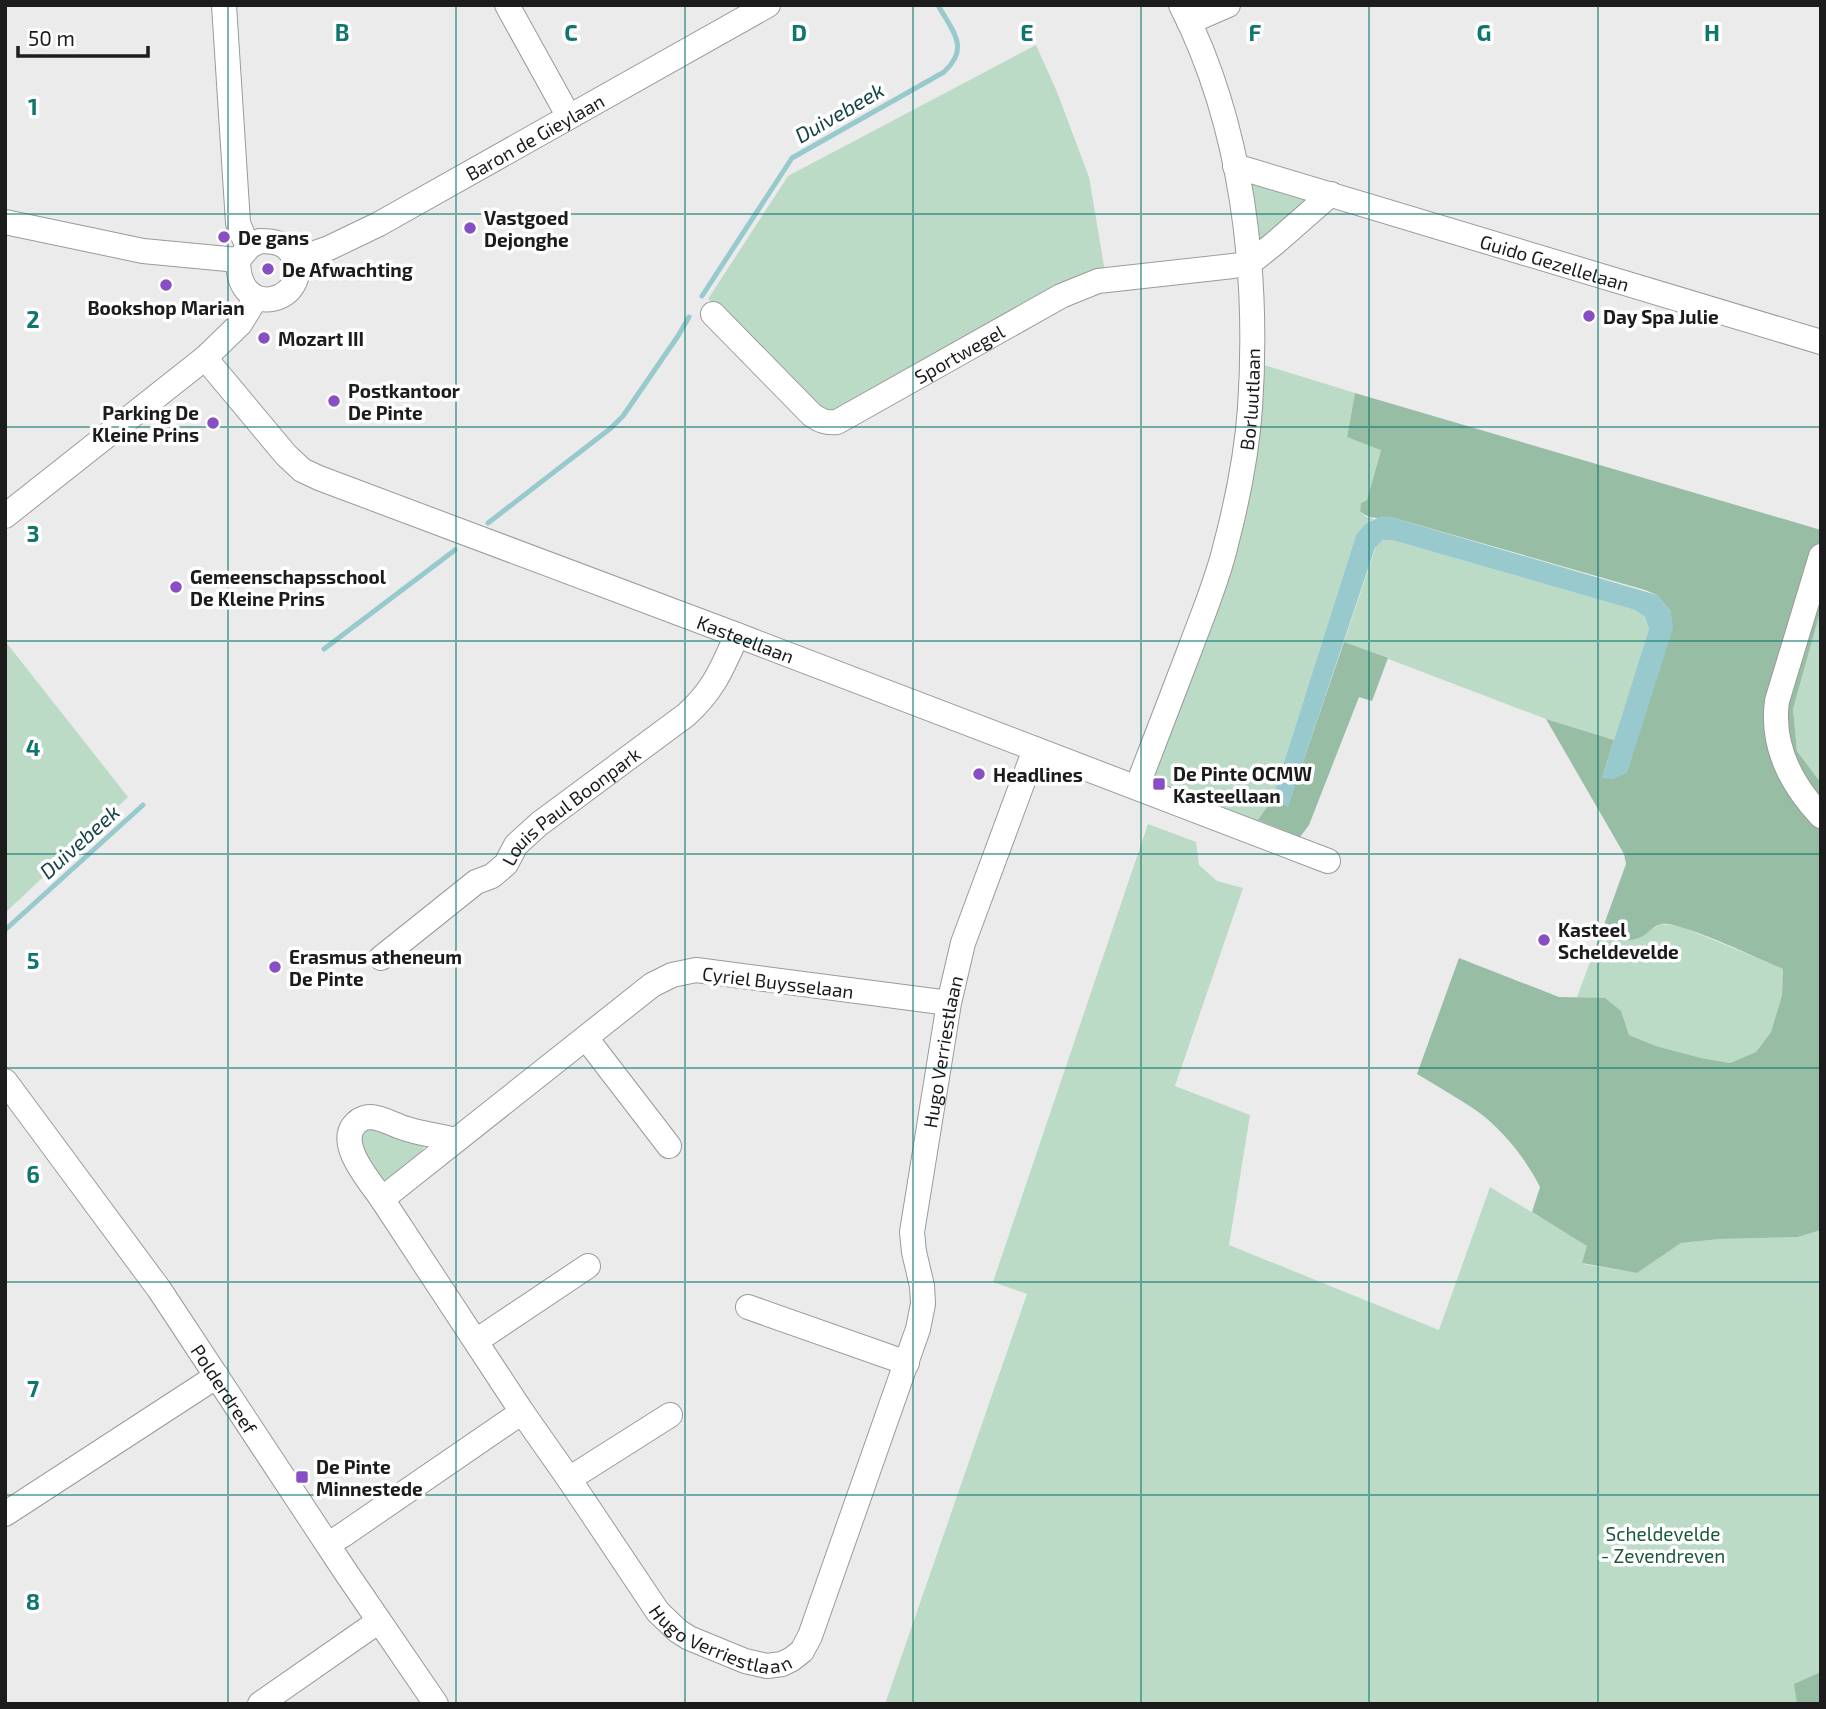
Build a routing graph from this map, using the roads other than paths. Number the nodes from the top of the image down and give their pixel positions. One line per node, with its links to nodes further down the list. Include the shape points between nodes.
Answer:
1 (224, 5): 10 (street, via 238,223)
2 (506, 5): 6 (street)
3 (768, 5): 6 (street, Baron de Gieylaan)
4 (1227, 5): 5 (street)
5 (1185, 13): 7 (street, Borluutlaan, via 1220,101)
6 (569, 117): 11 (street, Baron de Gieylaan, via 379,225)
7 (1235, 166): 8 (street, Guido Gezellelaan); 12 (street, Borluutlaan)
8 (1331, 194): 12 (street); 15 (street, Guido Gezellelaan)
9 (5, 222): 10 (street, via 143,251)
10 (244, 253): 11 (street, via 260,242 271,241 281,244); 13 (street, via 238,273 247,292)
11 (295, 260): 13 (street, via 296,277 288,291 273,299)
12 (1250, 263): 14 (street, Sportwegel, via 1098,281 1081,287 848,417 828,423 812,415); 21 (street, Borluutlaan, via 1254,342 1250,411 1229,533 1208,603)
13 (256, 298): 16 (street, via 240,324)
14 (713, 314)
15 (1821, 342)
16 (205, 358): 17 (street); 19 (street, Kasteellaan, via 302,470)
17 (5, 516)
18 (1821, 556): 22 (street, via 1775,719 1787,768)
19 (737, 635): 20 (street, Kasteellaan); 24 (street, Louis Paul Boonpark, via 706,696 686,715 539,824 492,876 476,882)
20 (1035, 749): 21 (street, Kasteellaan); 25 (street, Hugo Verriestlaan, via 963,943)
21 (1137, 787): 23 (street, Kasteellaan)
22 (1821, 816)
23 (1328, 862)
24 (381, 958)
25 (949, 1003): 26 (street, Cyriel Buysselaan, via 696,970 652,985); 34 (street, Hugo Verriestlaan, via 912,1232 923,1304)
26 (586, 1038): 28 (street, Cyriel Buysselaan); 29 (street)
27 (5, 1081): 35 (street, Polderdreef, via 159,1289)
28 (456, 1140): 30 (street, Cyriel Buysselaan); 30 (street, via 372,1117 353,1125 350,1147)
29 (669, 1146)
30 (382, 1199): 33 (street)
31 (588, 1266): 33 (street)
32 (748, 1307): 34 (street)
33 (476, 1341): 36 (street)
34 (907, 1363): 38 (street, Hugo Verriestlaan, via 810,1636 802,1651 782,1664 745,1661 677,1631 658,1612)
35 (217, 1376): 39 (street); 40 (street, Polderdreef)
36 (522, 1412): 38 (street, Hugo Verriestlaan); 40 (street)
37 (670, 1415): 38 (street)
38 (569, 1479)
39 (5, 1514)
40 (328, 1544): 41 (street, Polderdreef)
41 (379, 1621): 42 (street); 43 (street, Polderdreef)
42 (260, 1704)
43 (436, 1704)

